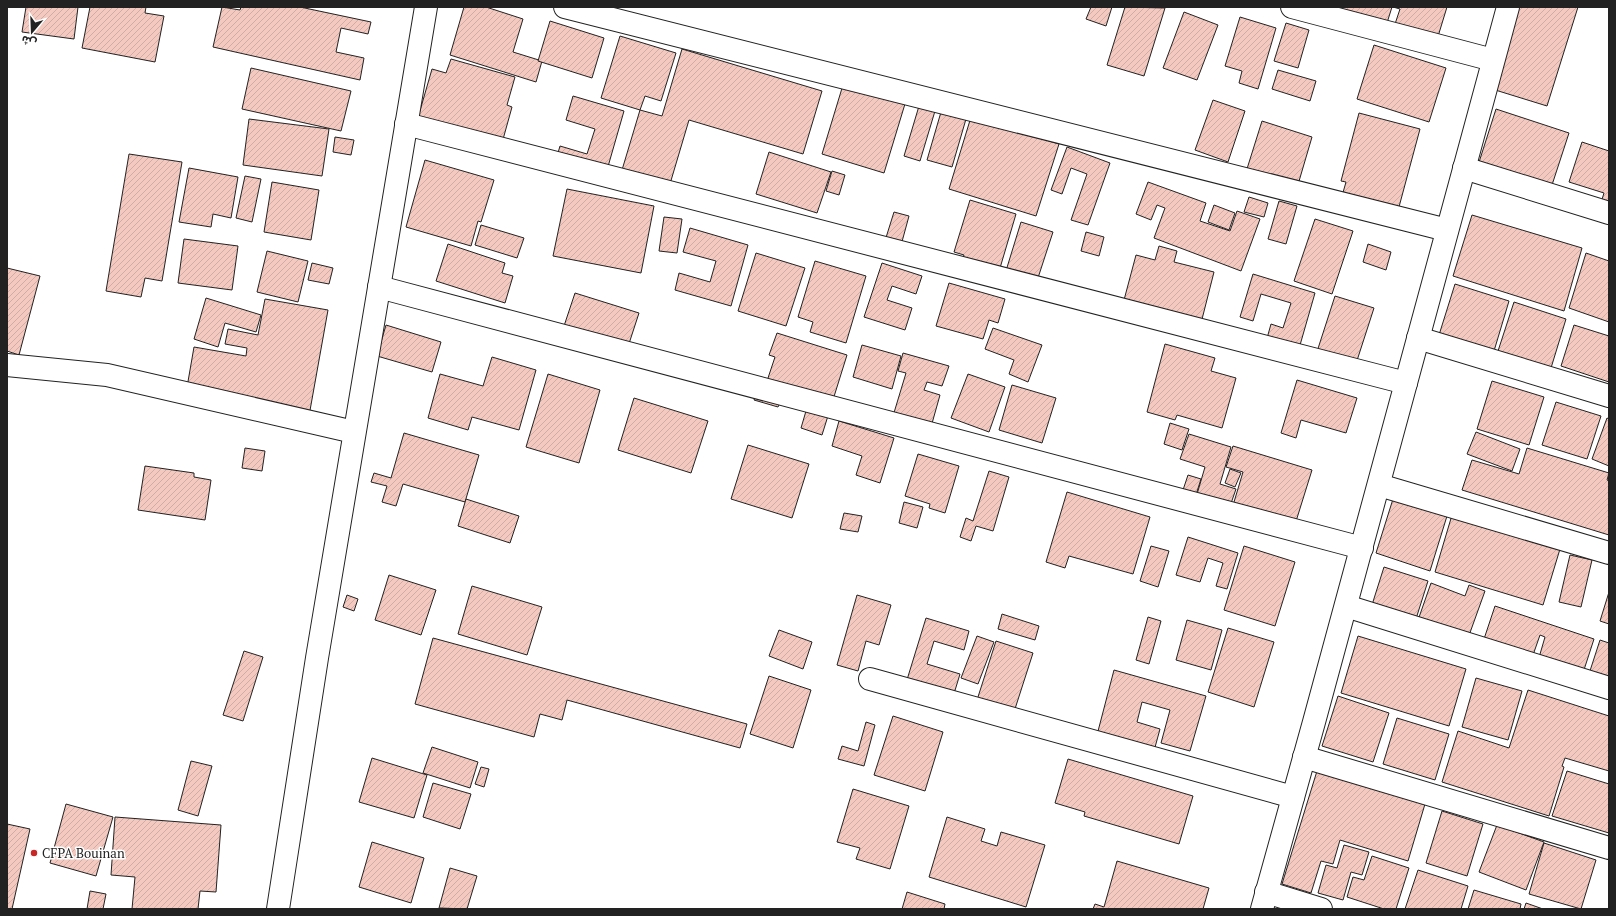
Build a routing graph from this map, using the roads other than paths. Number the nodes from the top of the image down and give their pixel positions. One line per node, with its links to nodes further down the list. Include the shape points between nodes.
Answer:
1 (425, 7): 6 (street)
2 (565, 7): 9 (street)
3 (1292, 7): 5 (street)
4 (1508, 7): 5 (street)
5 (1494, 60): 7 (street)
6 (406, 124): 10 (street); 13 (street)
7 (1464, 168): 8 (street); 9 (street)
8 (1609, 213)
9 (1447, 230): 11 (street)
10 (379, 287): 15 (street); 17 (street)
11 (1418, 338): 13 (street); 14 (street)
12 (7, 365): 15 (street, via 107,375)
13 (1406, 383): 16 (street)
14 (1609, 396)
15 (354, 432): 26 (street)
16 (1379, 485): 17 (street); 18 (street)
17 (1362, 548): 19 (street)
18 (1609, 553)
19 (1346, 606): 21 (street); 22 (street)
20 (870, 679): 23 (street)
21 (1609, 688)
22 (1304, 756): 23 (street); 24 (street)
23 (1293, 797): 25 (street)
24 (1609, 848)
25 (1264, 901): 27 (street)
26 (278, 909)
27 (1321, 909)

